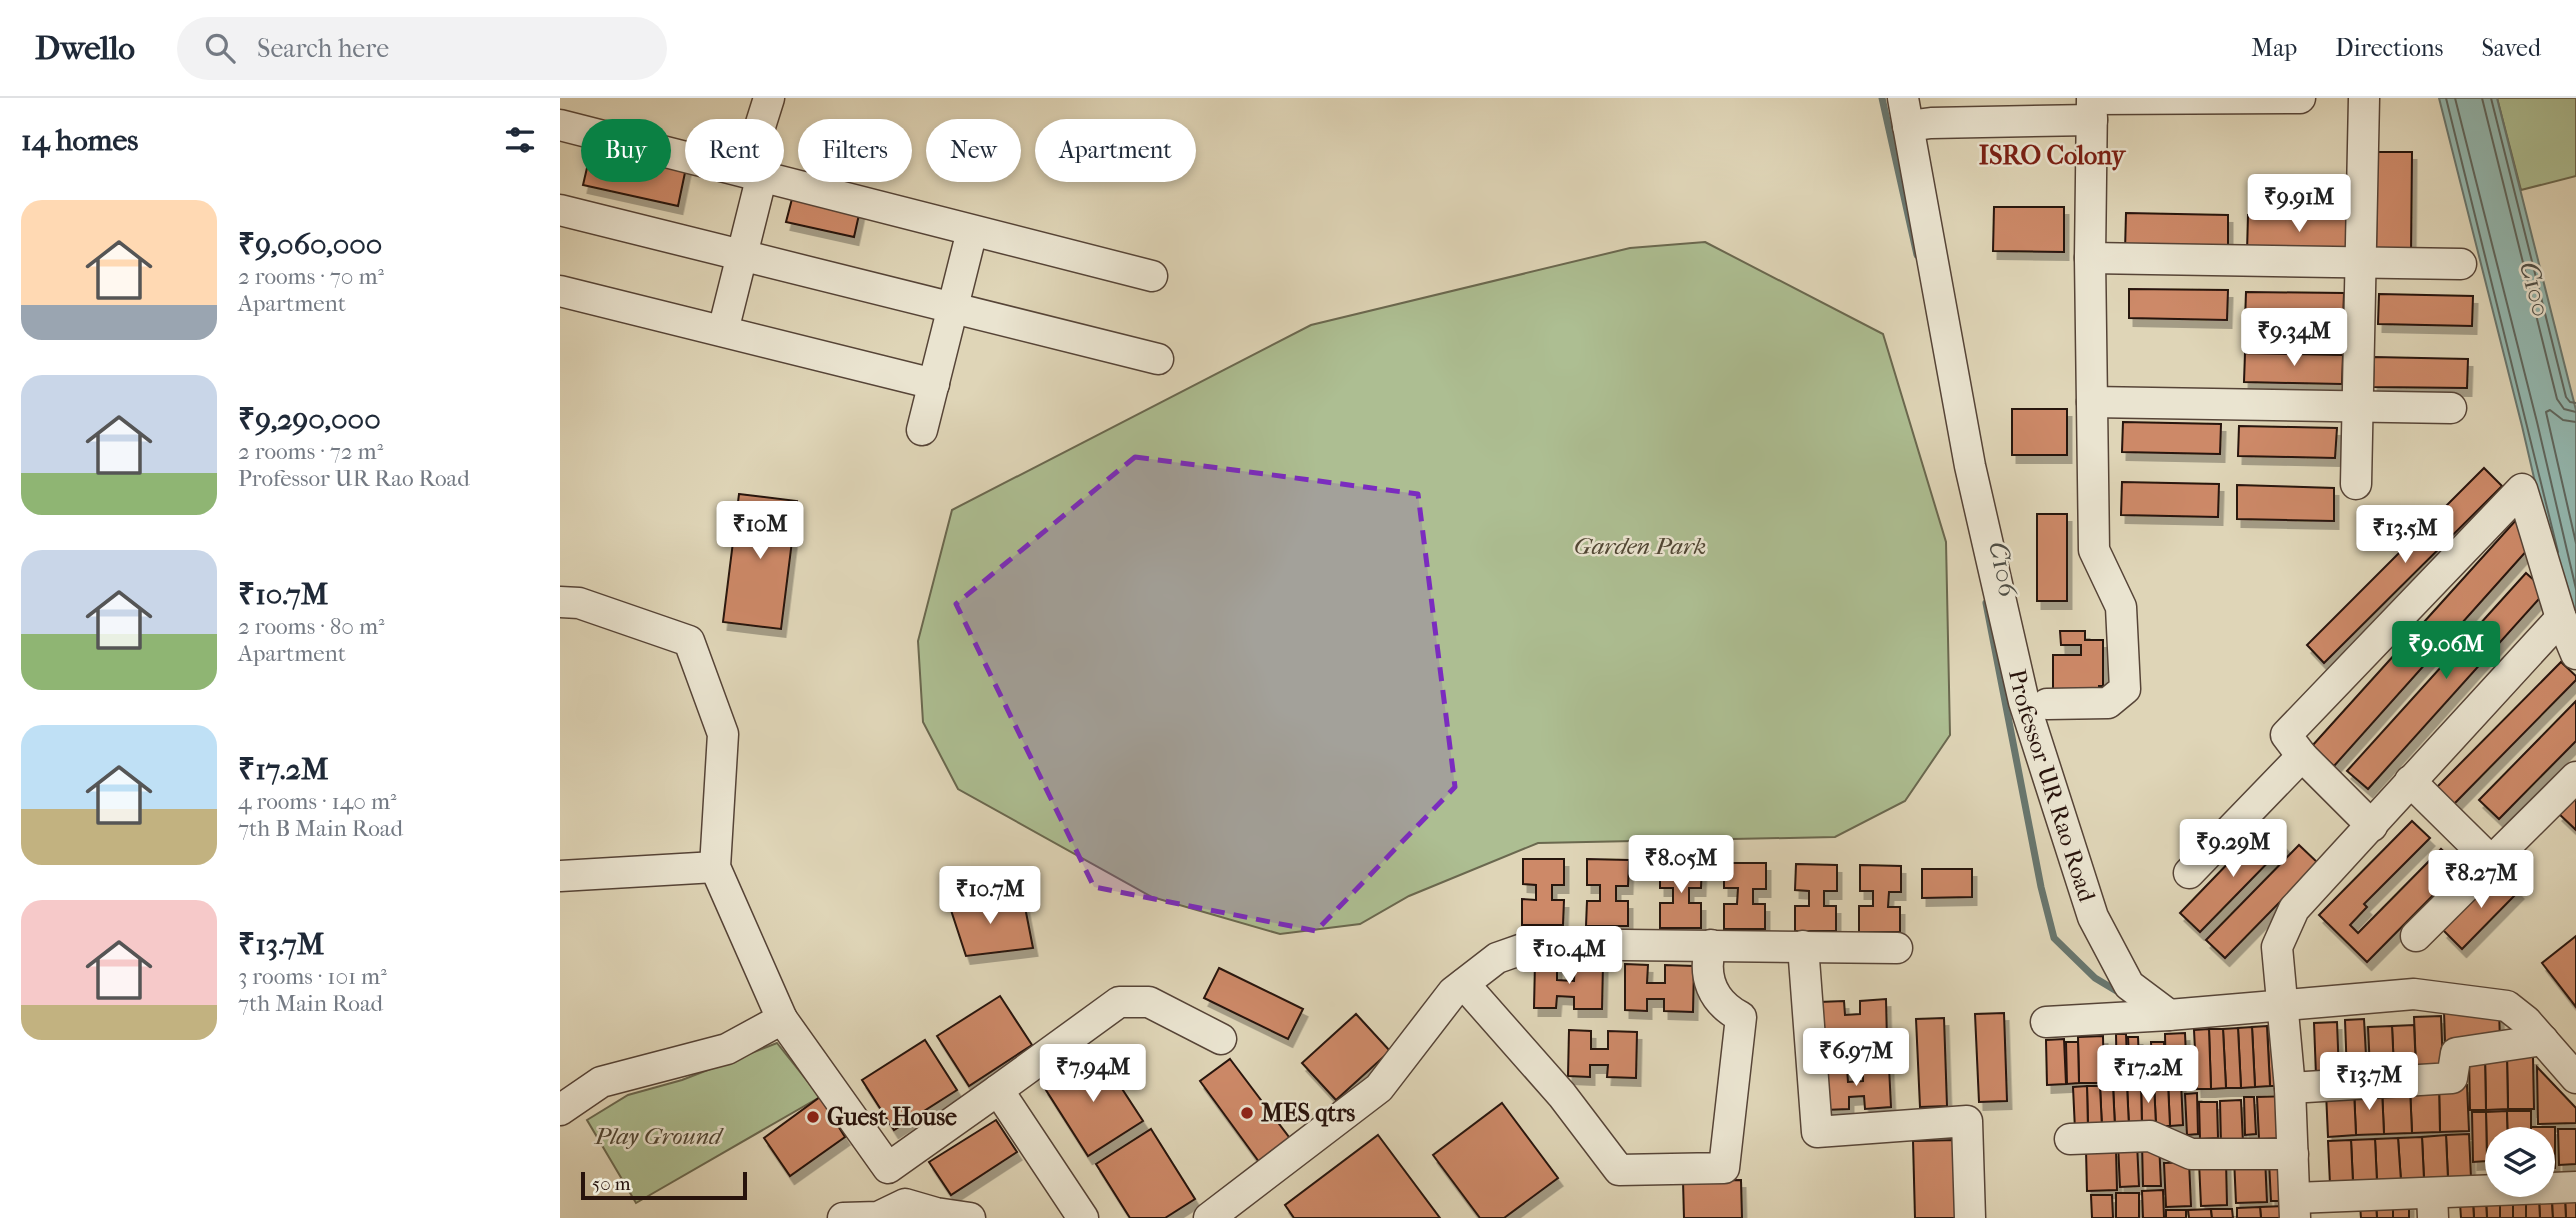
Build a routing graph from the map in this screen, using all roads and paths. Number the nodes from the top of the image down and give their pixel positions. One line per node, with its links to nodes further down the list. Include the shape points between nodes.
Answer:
1 (769, 98): 6 (street)
2 (2300, 98): 4 (street)
3 (2364, 98): 15 (street)
4 (2098, 106): 5 (street, via 1931,123); 14 (street)
5 (1905, 112): 46 (street, Professor UR Rao Road, via 1970,466 2024,702 2093,917 2129,985)
6 (765, 119)
7 (560, 125): 8 (street)
8 (685, 156)
9 (784, 181): 12 (street)
10 (753, 182): 13 (street)
11 (560, 210): 13 (street)
12 (972, 231): 17 (street); 19 (street)
13 (742, 255): 19 (street); 20 (street)
14 (2090, 258): 15 (street); 23 (street)
15 (2361, 262): 16 (street); 24 (street)
16 (2461, 264)
17 (1152, 276)
18 (560, 291): 20 (street)
19 (953, 308): 21 (street); 22 (street)
20 (723, 331): 22 (street)
21 (1158, 359)
22 (934, 384): 26 (street)
23 (2092, 402): 24 (street); 31 (street, via 2094,550 2121,607 2125,689 2108,703)
24 (2358, 407): 25 (street); 27 (street)
25 (2451, 408)
26 (922, 430)
27 (2356, 484)
28 (560, 602): 37 (street, via 579,603 689,641 723,734)
29 (2561, 618): 30 (street); 32 (street, via 2522,489 2286,735); 34 (street)
30 (2576, 654)
31 (2047, 704)
32 (2302, 756): 35 (street); 38 (street)
33 (2576, 777): 36 (street)
34 (2410, 781): 35 (street); 36 (street)
35 (2372, 827): 45 (street, via 2294,909 2277,947)
36 (2490, 860): 40 (street)
37 (715, 867): 39 (street); 47 (street)
38 (2189, 873)
39 (560, 876)
40 (2416, 936)
41 (1711, 945): 42 (street); 44 (street, via 1537,944 1497,958); 44 (street, via 1709,984 1722,1004 1741,1017 1724,1168 1619,1170 1562,1094)
42 (1803, 946): 43 (street); 66 (street, via 1817,1132 1967,1121)
43 (1897, 948)
44 (1464, 984): 65 (street, via 1379,1088)
45 (2283, 1005): 46 (street); 50 (street, via 2414,993 2507,1006); 52 (street)
46 (2169, 1015): 48 (street)
47 (782, 1019): 54 (street, via 727,1049 601,1082); 57 (street)
48 (2046, 1022)
49 (1221, 1039): 53 (street, via 1149,1002 1119,1002)
50 (2543, 1040): 51 (street); 52 (street, via 2456,1053 2452,1078)
51 (2575, 1074)
52 (2290, 1088): 56 (street)
53 (998, 1090): 57 (street); 64 (street)
54 (560, 1110)
55 (2070, 1139): 56 (street, via 2150,1136 2191,1154)
56 (2293, 1154): 61 (street)
57 (888, 1168): 59 (street)
58 (2576, 1187): 60 (street)
59 (905, 1204): 62 (street, via 878,1217); 63 (street)
60 (2432, 1205): 61 (street)
61 (2295, 1208)
62 (843, 1218)
63 (970, 1218)
64 (1083, 1218)
65 (1209, 1218)
66 (1970, 1218)

